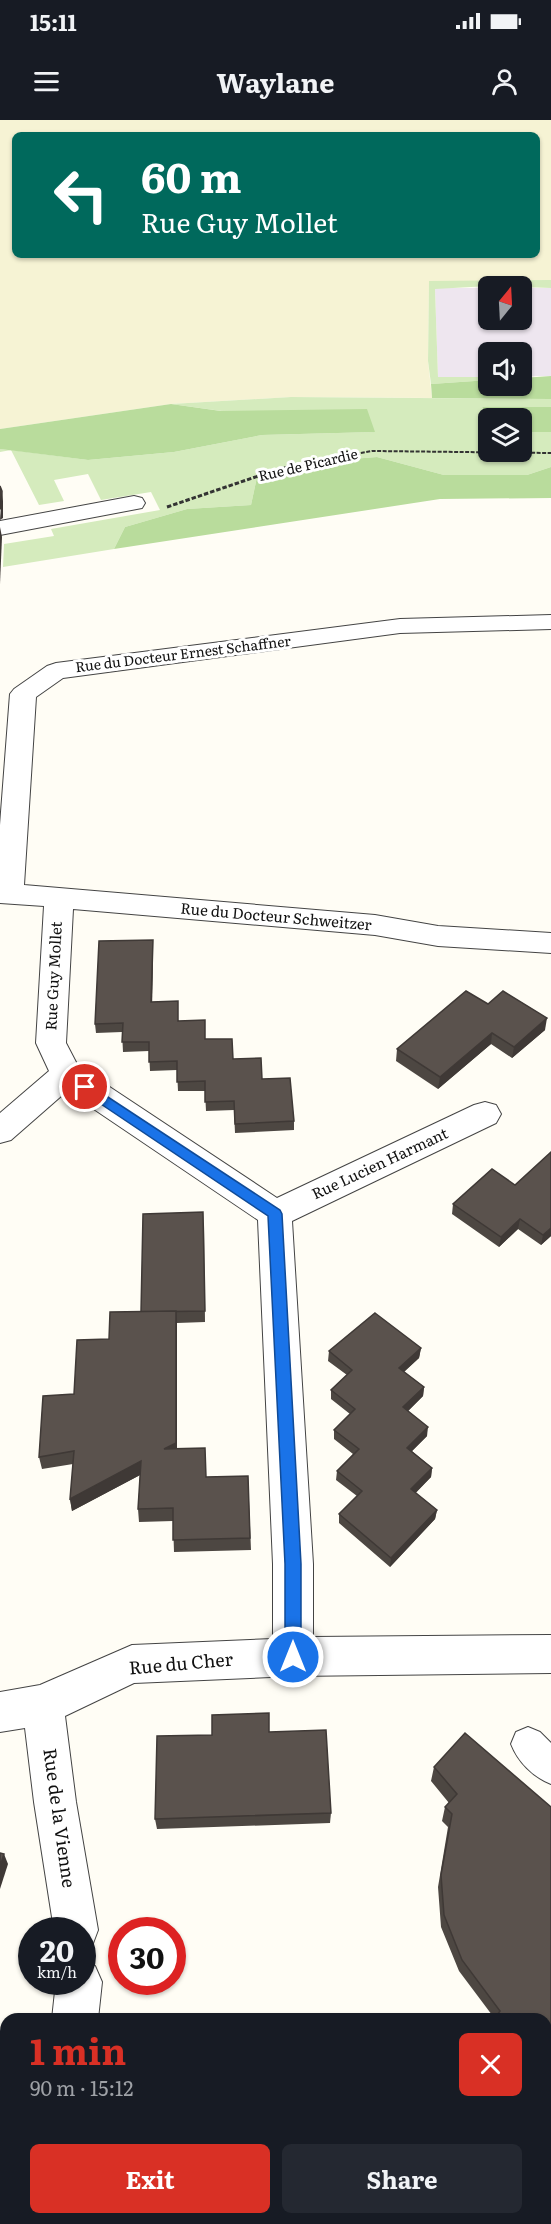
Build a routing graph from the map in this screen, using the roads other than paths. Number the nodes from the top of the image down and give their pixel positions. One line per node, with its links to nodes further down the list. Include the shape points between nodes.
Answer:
1 (134, 503): 2 (street)
2 (0, 528)
3 (551, 622): 4 (street, Rue du Docteur Ernest Schaffner, via 400,626 56,671 23,694)
4 (5, 894): 5 (street, Rue du Docteur Schweitzer)
5 (59, 899): 6 (street, Rue du Docteur Schweitzer); 7 (street, Rue Guy Mollet, via 51,1043)
6 (551, 944)
7 (66, 1074): 9 (street); 10 (street)
8 (485, 1114): 10 (street, Rue Lucien Harmant)
9 (0, 1131)
10 (275, 1214): 12 (street, via 293,1564)
11 (551, 1654): 12 (street, Rue du Cher)
12 (293, 1657): 13 (street, Rue du Cher, via 132,1664)
13 (43, 1705): 14 (street, Rue du Cher); 15 (street, Rue de la Vienne)
14 (0, 1712)
15 (74, 1917)
16 (78, 1995): 17 (street)
17 (76, 2013)

